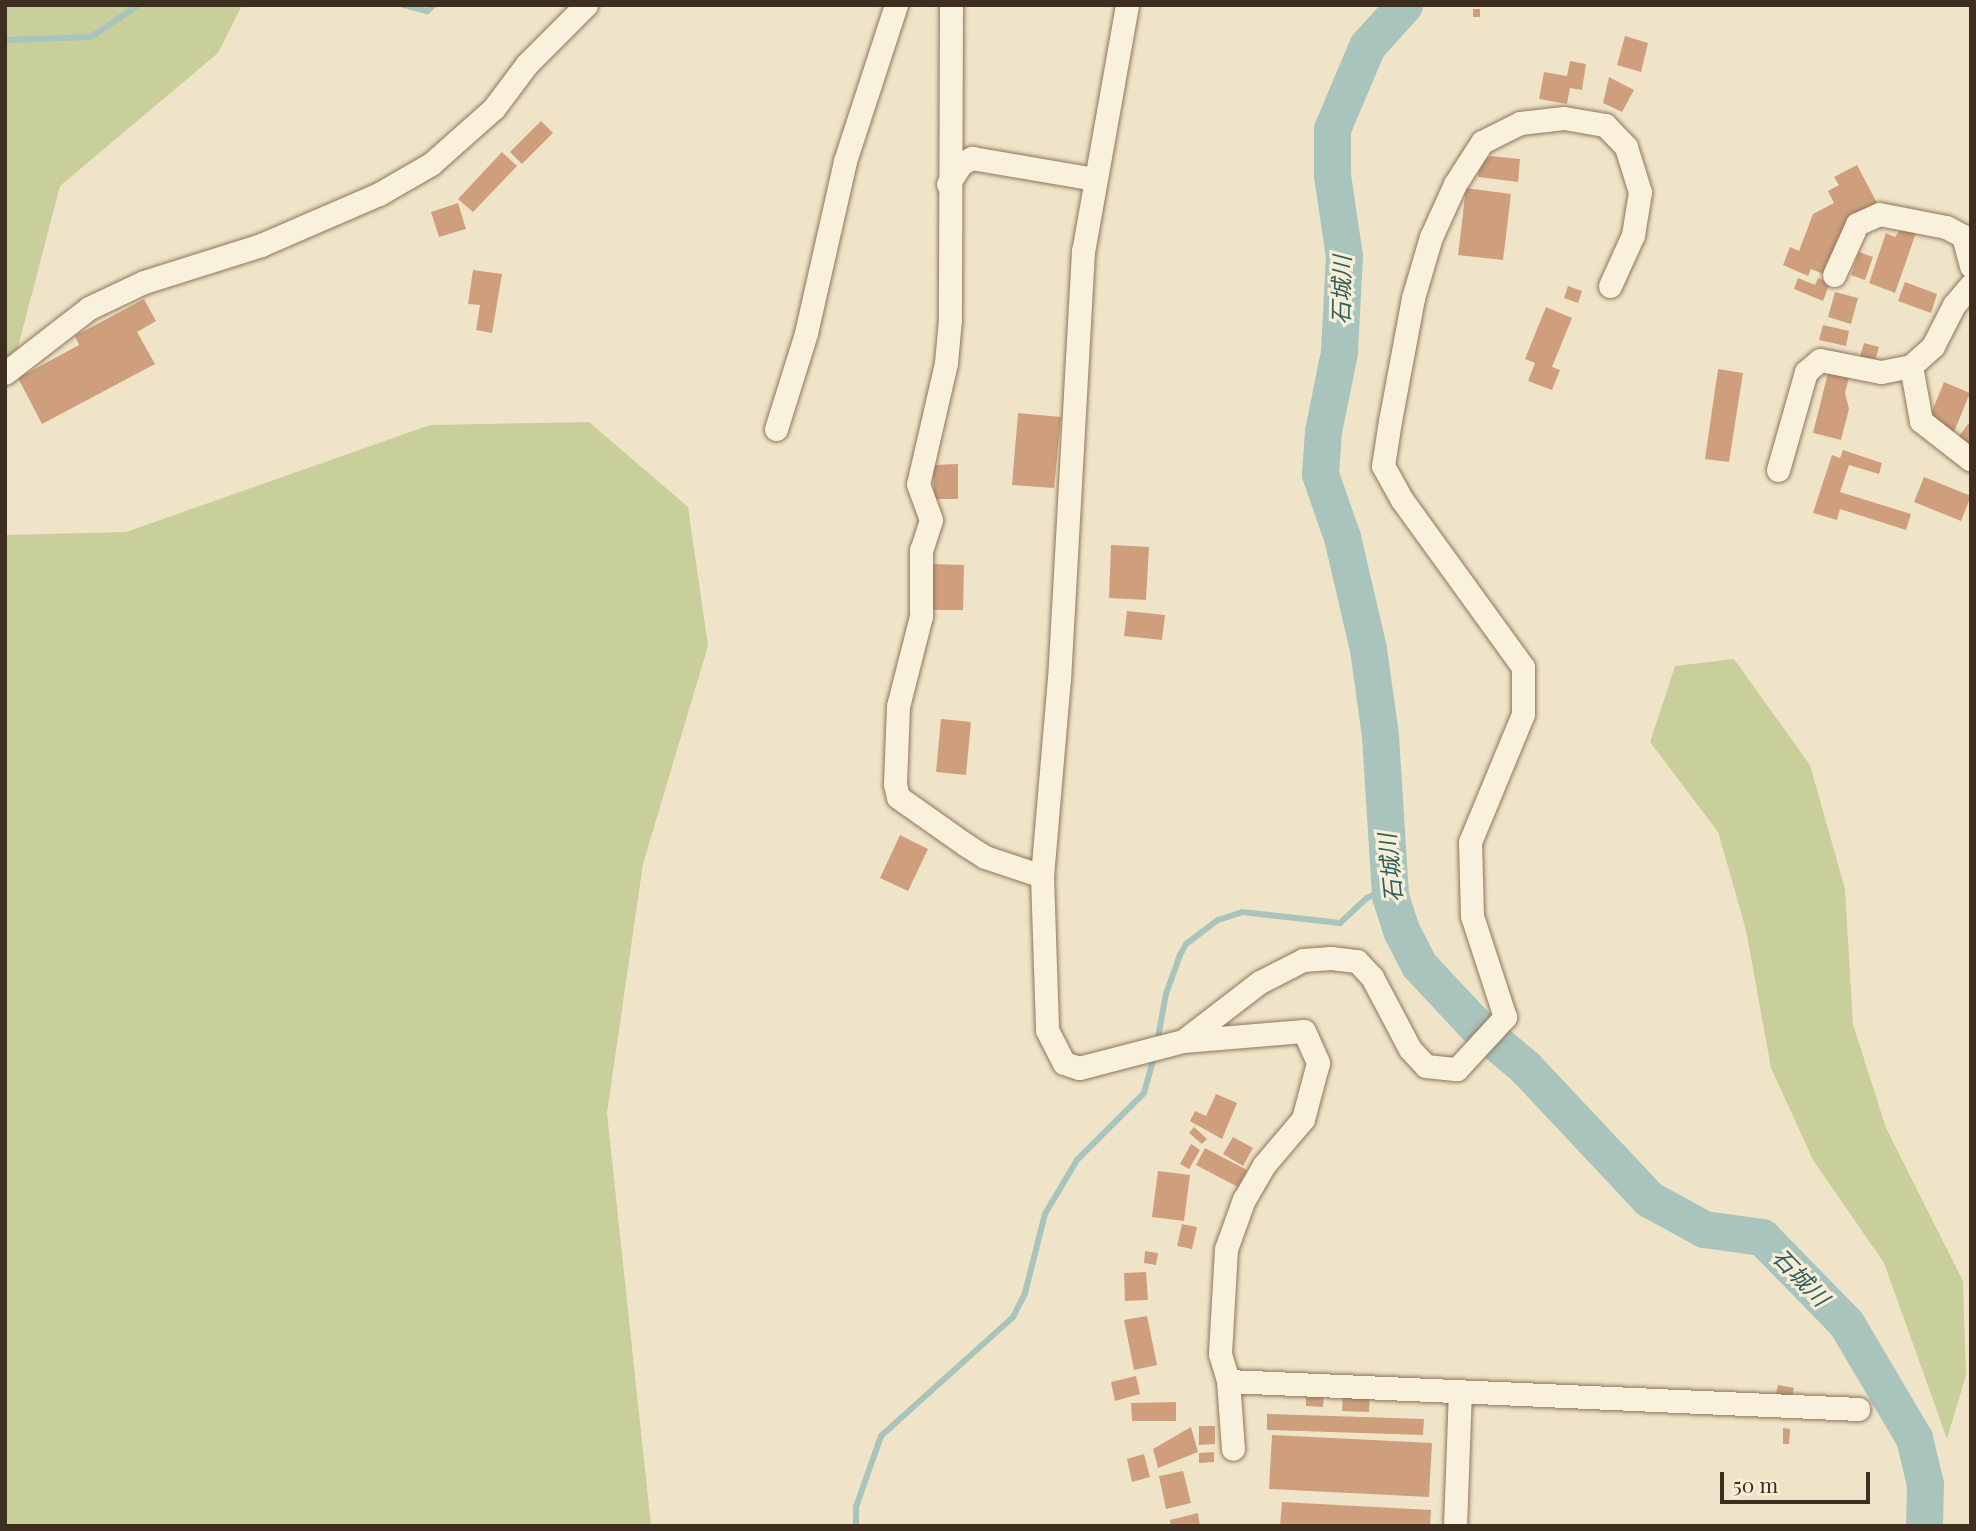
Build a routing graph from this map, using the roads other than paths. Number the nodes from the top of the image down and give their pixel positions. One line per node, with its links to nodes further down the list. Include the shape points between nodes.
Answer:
1 (586, 5): 12 (street, via 527,64 494,108 431,164 379,194 285,235 144,282 89,309)
2 (896, 5): 13 (street, via 845,161 806,333)
3 (951, 5): 6 (street)
4 (1127, 5): 5 (street)
5 (1095, 179): 6 (street, via 972,158 961,164); 16 (street, via 1083,251 1060,664)
6 (947, 184): 16 (street, via 952,265 948,341 918,484 931,520 921,550 921,616 898,706 895,784 898,797 985,857)
7 (1971, 266): 8 (street, via 1963,236 1947,227 1879,214 1857,224)
8 (1834, 275)
9 (1971, 285): 11 (street, via 1954,305 1933,346)
10 (1611, 286): 17 (street, via 1633,235 1640,192 1626,147 1605,125 1564,118 1520,123 1482,142 1455,184 1430,237 1413,298 1383,466 1402,500 1523,667 1523,714 1470,842 1472,916 1505,1017 1457,1069 1426,1066 1410,1049 1372,977 1357,961 1303,960 1260,982)
11 (1911, 366): 14 (street, via 1921,421); 15 (street, via 1881,372 1820,360 1806,372)
12 (5, 373)
13 (776, 429)
14 (1971, 460)
15 (1778, 470)
16 (1042, 876): 17 (street, via 1048,1030 1064,1063 1079,1068)
17 (1183, 1041): 18 (street, via 1304,1031 1318,1063 1303,1119 1264,1165 1231,1230 1221,1293 1220,1354)
18 (1228, 1381): 19 (street); 21 (street)
19 (1460, 1391): 20 (street); 22 (street)
20 (1858, 1409)
21 (1233, 1449)
22 (1455, 1526)

